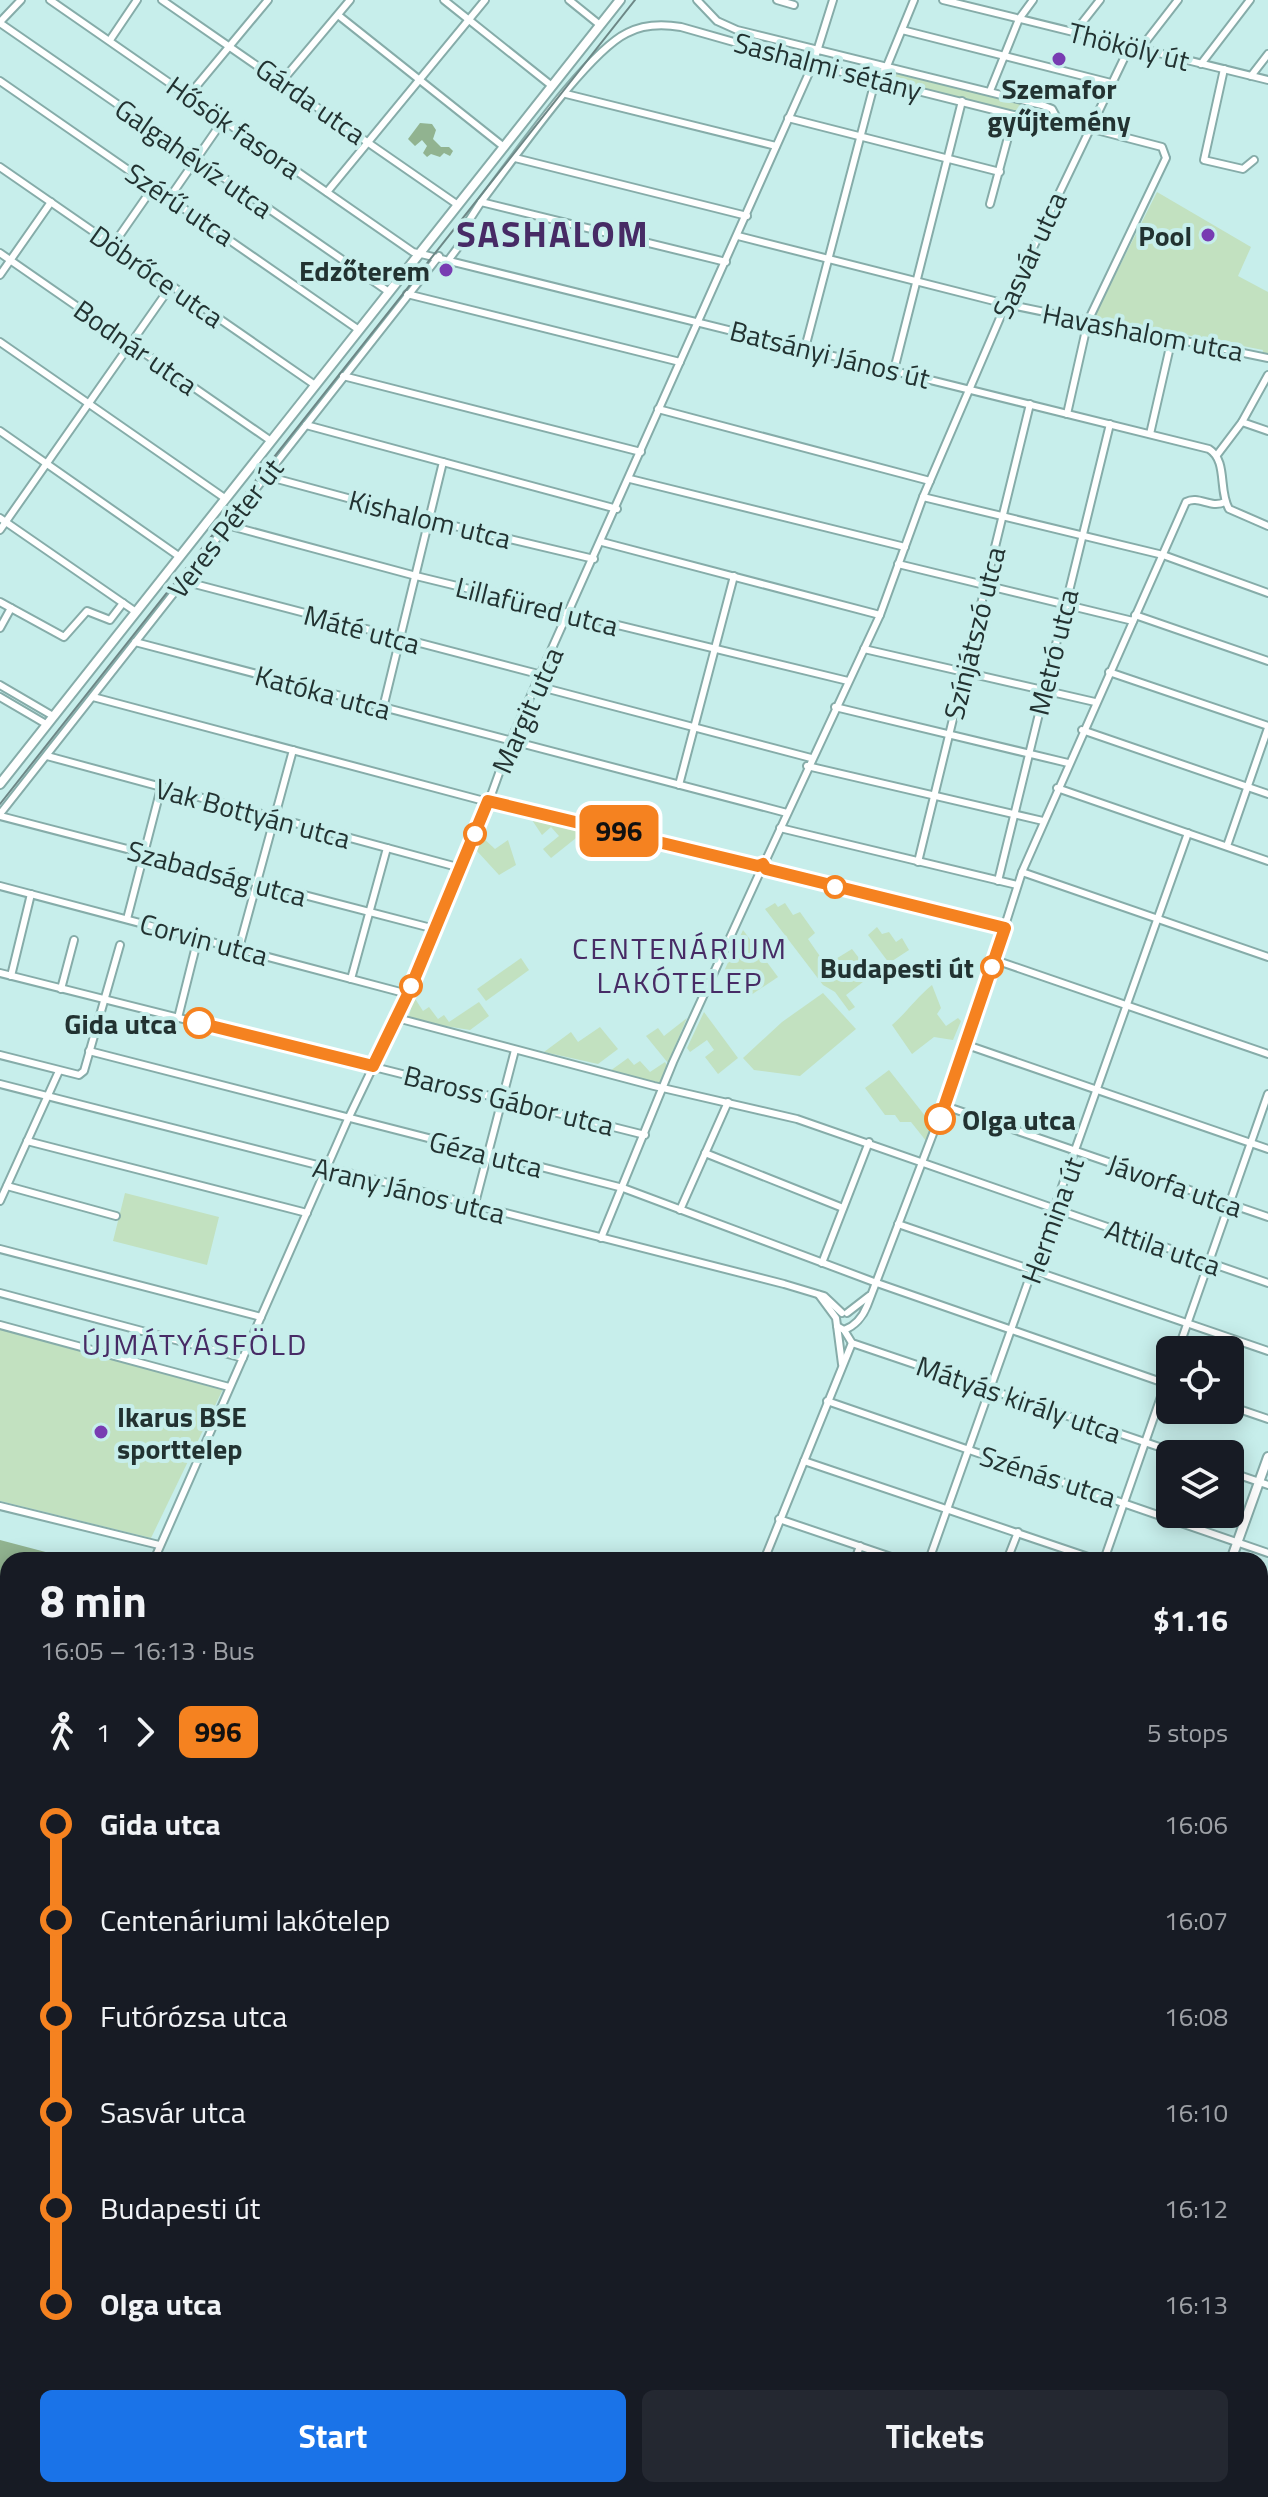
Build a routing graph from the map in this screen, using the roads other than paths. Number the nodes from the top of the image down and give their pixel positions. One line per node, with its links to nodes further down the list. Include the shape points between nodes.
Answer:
1 (21, 0): 28 (street)
2 (50, 0): 33 (street, Hősök fasora)
3 (137, 0): 33 (street)
4 (162, 0): 35 (street, Gárda utca)
5 (268, 0): 35 (street)
6 (350, 0): 25 (street)
7 (444, 0): 26 (street)
8 (485, 0): 26 (street)
9 (569, 0): 29 (street)
10 (620, 0): 29 (main road, Veres Péter út)
11 (697, 0): 24 (street)
12 (707, 0): 24 (street)
13 (777, 0): 22 (street)
14 (914, 0): 30 (street)
15 (943, 0): 23 (street, Thököly út)
16 (981, 0): 23 (street)
17 (1033, 0): 27 (street)
18 (1100, 0): 32 (street)
19 (1178, 0): 37 (street)
20 (1250, 0): 42 (street)
21 (832, 4): 38 (street, Margit utca)
22 (794, 5)
23 (975, 8): 27 (street, Thököly út)
24 (704, 11): 31 (street, Sashalmi sétány)
25 (338, 15): 46 (street); 49 (street)
26 (469, 19): 46 (street); 52 (street)
27 (1019, 19): 32 (street, Thököly út); 40 (street)
28 (1, 20): 67 (street, Galgahévíz utca)
29 (600, 25): 52 (main road, Veres Péter út)
30 (902, 30): 40 (street); 43 (street)
31 (747, 33): 34 (street); 38 (street, Sashalmi sétány)
32 (1074, 33): 36 (street, Thököly út)
33 (110, 40): 55 (street, Hősök fasora)
34 (744, 43): 41 (street, Sashalmi sétány); 54 (street, Sashalmi sétány, via 658,25 631,31 602,51)
35 (230, 46): 49 (street, Gárda utca); 55 (street)
36 (1130, 46): 37 (street, Thököly út); 51 (street, Sasvár utca)
37 (1140, 49): 42 (street, Thököly út)
38 (817, 52): 41 (street, Margit utca); 43 (street, Sashalmi sétány)
39 (1268, 54): 45 (street)
40 (1003, 55): 51 (street); 53 (street)
41 (813, 64): 50 (street, Sashalmi sétány); 58 (street, Margit utca)
42 (1201, 64): 44 (street, Thököly út)
43 (887, 66): 50 (street); 53 (street, Sashalmi sétány)
44 (1224, 69): 45 (street, Thököly út); 69 (street, via 1204,155 1207,161 1243,169)
45 (1251, 76): 47 (street, Thököly út)
46 (419, 80): 63 (street); 65 (street)
47 (1268, 80)
48 (0, 81): 72 (street, Szérű utca)
49 (282, 81): 63 (street, Gárda utca)
50 (875, 81): 56 (street, Sashalmi sétány); 62 (street)
51 (1111, 83): 61 (street, Sasvár utca)
52 (552, 86): 65 (main road, Veres Péter út)
53 (990, 91): 60 (street, Sashalmi sétány, via 1052,109)
54 (566, 94): 64 (street); 66 (street)
55 (189, 95): 59 (street, Hősök fasora)
56 (962, 101): 57 (street, Sashalmi sétány); 68 (street)
57 (1014, 115): 60 (street, Sashalmi sétány, via 1049,124); 71 (street)
58 (788, 118): 62 (street); 64 (street, Margit utca)
59 (224, 119): 67 (street); 73 (street, Hősök fasora)
60 (1058, 120): 61 (street, Sashalmi sétány)
61 (1089, 127): 95 (street, Sasvár utca); 97 (street, Sashalmi sétány, via 1162,147 1167,155)
62 (861, 137): 68 (street); 87 (street)
63 (368, 141): 73 (street); 78 (street, Gárda utca)
64 (776, 146): 79 (street, Margit utca)
65 (504, 147): 78 (main road, Veres Péter út)
66 (515, 158): 76 (street); 79 (street)
67 (196, 159): 74 (street); 93 (street, Galgahévíz utca)
68 (948, 159): 71 (street); 91 (street)
69 (1254, 160)
70 (0, 167): 75 (street, Döbrőce utca)
71 (1000, 172): 77 (street)
72 (154, 186): 74 (street, Szérű utca); 82 (street)
73 (327, 192): 84 (street, Hősök fasora)
74 (170, 197): 98 (street, Szérű utca)
75 (51, 202): 82 (street, Döbrőce utca); 88 (street)
76 (481, 202): 86 (street); 89 (street)
77 (990, 204)
78 (458, 205): 81 (main road, Veres Péter út)
79 (747, 216): 80 (street, Margit utca)
80 (738, 236): 87 (street, Havashalom utca); 89 (street, Margit utca)
81 (428, 242): 84 (main road, Veres Péter út); 85 (street)
82 (113, 245): 92 (street, Döbrőce utca)
83 (0, 253): 88 (street, Bodnár utca)
84 (419, 254): 85 (street, Batsányi János út); 93 (main road, Veres Péter út)
85 (439, 256): 86 (street, Batsányi János út); 94 (street, Veres Péter út)
86 (450, 258): 96 (street, Batsányi János út)
87 (828, 259): 91 (street, Havashalom utca); 102 (street)
88 (10, 260): 90 (street); 101 (street, Bodnár utca)
89 (726, 262): 96 (street, Margit utca)
90 (0, 275)
91 (916, 282): 95 (street, Havashalom utca); 105 (street)
92 (171, 286): 101 (street); 108 (street, Döbrőce utca)
93 (389, 292): 98 (main road, Veres Péter út)
94 (407, 294): 104 (street); 107 (street, Veres Péter út)
95 (1006, 304): 97 (street, Havashalom utca); 109 (street, Sasvár utca)
96 (698, 321): 102 (street, Batsányi János út); 104 (street, Margit utca)
97 (1088, 321): 99 (street, Havashalom utca); 113 (street)
98 (359, 330): 108 (main road, Veres Péter út)
99 (1172, 338): 103 (street, Havashalom utca); 119 (street)
100 (0, 342): 110 (street)
101 (131, 343): 110 (street); 120 (street, Bodnár utca)
102 (805, 348): 105 (street, Batsányi János út)
103 (1268, 358)
104 (680, 362): 112 (street, Margit utca)
105 (894, 370): 109 (street, Batsányi János út)
106 (1268, 375): 114 (street)
107 (343, 376): 116 (street, Veres Péter út); 121 (street)
108 (315, 385): 120 (main road, Veres Péter út)
109 (969, 389): 111 (street, Batsányi János út); 127 (street, Sasvár utca)
110 (89, 404): 124 (street); 129 (street)
111 (1030, 404): 113 (street, Batsányi János út); 132 (street, Színjátszó utca)
112 (658, 409): 121 (street, Margit utca); 127 (street)
113 (1067, 414): 115 (street, Batsányi János út)
114 (1242, 422): 118 (street); 122 (street)
115 (1110, 424): 119 (street, Batsányi János út); 138 (street, Metró utca)
116 (306, 425): 123 (street); 125 (street, Veres Péter út)
117 (0, 431): 124 (street)
118 (1268, 431)
119 (1150, 434): 122 (street, Batsányi János út)
120 (271, 441): 129 (main road, Veres Péter út)
121 (641, 452): 126 (street, Margit utca)
122 (1218, 456): 130 (street)
123 (443, 462): 131 (street); 134 (street)
124 (47, 464): 133 (street); 142 (street)
125 (266, 476): 134 (street, Kishalom utca); 135 (street, Veres Péter út)
126 (630, 479): 131 (street, Margit utca); 140 (street)
127 (930, 481): 128 (street, Sasvár utca)
128 (923, 497): 132 (street); 140 (street, Sasvár utca)
129 (226, 499): 142 (main road, Veres Péter út)
130 (1225, 502): 136 (street, via 1236,514); 141 (street, via 1186,502)
131 (617, 509): 139 (street, Margit utca)
132 (1002, 517): 138 (street); 148 (street, Színjátszó utca)
133 (3, 520): 137 (street); 151 (street)
134 (429, 520): 143 (street, Kishalom utca); 145 (street)
135 (227, 525): 145 (street, Lillafüred utca); 147 (street, Veres Péter út)
136 (1268, 526)
137 (0, 530)
138 (1082, 536): 141 (street); 152 (street, Metró utca)
139 (602, 542): 143 (street, Margit utca); 146 (street)
140 (905, 547): 144 (street, Sasvár utca)
141 (1163, 555): 149 (street); 157 (street)
142 (180, 557): 154 (main road, Veres Péter út)
143 (594, 559): 155 (street, Margit utca)
144 (898, 564): 148 (street); 156 (street, Sasvár utca)
145 (416, 576): 155 (street, Lillafüred utca); 159 (street)
146 (734, 576): 156 (street); 162 (street)
147 (183, 581): 159 (street, Máté utca); 160 (street, Veres Péter út)
148 (986, 585): 152 (street); 164 (street, Színjátszó utca)
149 (1268, 593)
150 (0, 602): 153 (street)
151 (123, 603): 153 (street, via 110,620 87,611 64,637); 154 (street)
152 (1065, 604): 157 (street); 170 (street, Metró utca)
153 (11, 608): 158 (street)
154 (136, 612): 176 (main road, Veres Péter út)
155 (569, 613): 162 (street, Lillafüred utca); 166 (street, Margit utca)
156 (880, 615): 161 (street, Sasvár utca)
157 (1134, 618): 163 (street); 165 (street)
158 (0, 628)
159 (400, 639): 166 (street, Máté utca); 175 (street)
160 (135, 642): 172 (street, Veres Péter út); 175 (street, Katóka utca)
161 (864, 649): 164 (street); 167 (street, Sasvár utca)
162 (715, 650): 167 (street, Lillafüred utca); 179 (street)
163 (1268, 661)
164 (965, 672): 170 (street); 181 (street, Színjátszó utca)
165 (1109, 672): 173 (street); 178 (street)
166 (542, 675): 169 (street, Margit utca)
167 (848, 681): 174 (street, Sasvár utca)
168 (0, 685): 176 (street)
169 (537, 686): 179 (street); 182 (street, Margit utca)
170 (1044, 691): 173 (street); 184 (street, Metró utca)
171 (0, 697): 177 (street)
172 (93, 697): 183 (street); 185 (street, Veres Péter út)
173 (1095, 702): 180 (street)
174 (835, 707): 181 (street); 186 (street, Sasvár utca)
175 (383, 708): 182 (street, Katóka utca)
176 (53, 716): 177 (main road, Veres Péter út)
177 (46, 724): 188 (main road, Veres Péter út)
178 (1268, 727): 190 (street)
179 (694, 728): 186 (street); 189 (street)
180 (1082, 730): 187 (street); 190 (street)
181 (950, 733): 184 (street); 194 (street, Színjátszó utca)
182 (511, 740): 189 (street, Katóka utca); 195 (street, Margit utca)
183 (293, 750): 195 (street); 199 (street)
184 (1029, 753): 187 (street); 198 (street, Metró utca)
185 (47, 756): 191 (street, Vak Bottyán utca); 197 (street, Veres Péter út)
186 (809, 762): 194 (street); 196 (street, Sasvár utca)
187 (1068, 763): 192 (street)
188 (0, 784)
189 (679, 785): 196 (street, Katóka utca)
190 (1247, 787): 193 (street); 203 (street)
191 (161, 788): 199 (street, Vak Bottyán utca); 205 (street)
192 (1057, 788): 200 (street); 202 (street)
193 (1268, 794)
194 (935, 795): 198 (street); 207 (street, Színjátszó utca)
195 (488, 801): 208 (street, Margit utca); 209 (street)
196 (787, 813): 201 (street, Sasvár utca)
197 (0, 815): 205 (street, Szabadság utca)
198 (1015, 815): 200 (street); 211 (street, Metró utca)
199 (274, 818): 204 (street, Vak Bottyán utca); 212 (street)
200 (1043, 821): 210 (street)
201 (780, 828): 207 (street); 209 (street, Sasvár utca)
202 (1188, 833): 203 (street); 218 (street, Hermina út)
203 (1227, 846): 206 (street)
204 (387, 848): 208 (street, Vak Bottyán utca); 216 (street)
205 (143, 854): 212 (street, Szabadság utca); 217 (street)
206 (1268, 861)
207 (918, 862): 211 (street)
208 (461, 868): 220 (street, Margit utca)
209 (762, 868): 219 (street); 244 (street, Sasvár utca)
210 (1022, 872): 213 (street); 218 (street)
211 (998, 881): 213 (street)
212 (256, 883): 216 (street, Szabadság utca); 224 (street)
213 (1017, 885): 219 (street)
214 (0, 886): 215 (street, Corvin utca)
215 (31, 894): 217 (street, Corvin utca); 228 (street)
216 (369, 913): 220 (street, Szabadság utca); 229 (street)
217 (127, 919): 221 (street, Corvin utca)
218 (1158, 919): 225 (street); 233 (street, Hermina út)
219 (1005, 928): 226 (street)
220 (435, 929): 231 (street, Margit utca)
221 (198, 938): 224 (street, Corvin utca); 234 (street)
222 (74, 940): 230 (street)
223 (120, 945): 232 (street)
224 (239, 948): 229 (street, Corvin utca)
225 (1268, 957)
226 (995, 960): 233 (street); 236 (street)
227 (0, 973): 228 (street, Baross Gábor utca)
228 (11, 976): 230 (street, Baross Gábor utca)
229 (351, 979): 231 (street, Corvin utca)
230 (61, 989): 232 (street, Baross Gábor utca)
231 (408, 994): 235 (street, Margit utca)
232 (105, 999): 234 (street, Baross Gábor utca); 238 (street)
233 (1128, 1005): 239 (street); 245 (street, Hermina út)
234 (178, 1018): 241 (street, Baross Gábor utca)
235 (397, 1018): 237 (street); 241 (street, Margit utca)
236 (967, 1045): 245 (street); 250 (street)
237 (515, 1050): 244 (street); 248 (street)
238 (89, 1051): 242 (street, via 79,1075); 251 (street, Géza utca)
239 (1268, 1054)
240 (0, 1055): 242 (street)
241 (373, 1066): 248 (street, Baross Gábor utca); 251 (street, Margit utca)
242 (59, 1071): 247 (street)
243 (0, 1084): 247 (street, Arany János utca)
244 (664, 1087): 249 (street); 252 (street, Sasvár utca)
245 (1097, 1091): 255 (street); 257 (street, Hermina út)
246 (1268, 1094): 255 (street)
247 (48, 1096): 253 (street); 261 (street, Arany János utca)
248 (503, 1099): 252 (street, Baross Gábor utca); 259 (street)
249 (728, 1102): 254 (street); 258 (street)
250 (945, 1106): 257 (street, Jávorfa utca); 260 (street)
251 (348, 1119): 259 (street, Géza utca); 261 (street, Margit utca)
252 (645, 1135): 262 (street, Sasvár utca)
253 (27, 1141): 263 (street); 270 (street)
254 (869, 1142): 260 (street); 267 (street)
255 (1251, 1143): 256 (street); 265 (street)
256 (1268, 1149)
257 (1077, 1151): 265 (street, Jávorfa utca); 269 (street, Hermina út)
258 (705, 1153): 267 (street); 268 (street)
259 (488, 1154): 262 (street, Géza utca); 266 (street)
260 (922, 1163): 269 (street, Attila utca); 273 (street)
261 (326, 1168): 266 (street, Arany János utca); 270 (street, Margit utca)
262 (623, 1188): 268 (street, Géza utca); 274 (street, Sasvár utca)
263 (3, 1190): 264 (street); 271 (street)
264 (0, 1201)
265 (1229, 1203): 272 (street, Jávorfa utca); 277 (street)
266 (474, 1207): 274 (street, Arany János utca)
267 (843, 1208): 276 (street)
268 (680, 1210): 276 (street, Géza utca)
269 (1055, 1210): 277 (street, Attila utca); 278 (street, Hermina út)
270 (307, 1213): 284 (street, Margit utca)
271 (116, 1216)
272 (1268, 1217)
273 (898, 1224): 278 (street); 279 (street)
274 (601, 1238): 283 (street, Arany János utca, via 819,1295)
275 (0, 1249): 284 (street)
276 (822, 1263): 279 (street, Géza utca)
277 (1209, 1263): 280 (street, Attila utca); 285 (street)
278 (1034, 1271): 285 (street); 288 (street, Hermina út)
279 (875, 1282): 282 (street); 288 (street, Géza utca)
280 (1268, 1283)
281 (0, 1293): 292 (street)
282 (869, 1296): 283 (street); 287 (street, via 863,1316)
283 (842, 1315): 287 (street, Arany János utca); 287 (street)
284 (261, 1317): 292 (street, Margit utca)
285 (1187, 1323): 289 (street); 291 (street)
286 (0, 1325): 295 (street)
287 (845, 1328): 290 (street); 293 (street, via 838,1344)
288 (1012, 1329): 294 (street, Géza utca); 296 (street, Hermina út)
289 (1183, 1336)
290 (855, 1344): 293 (street); 296 (street, Mátyás király utca)
291 (1268, 1351)
292 (243, 1358): 295 (street, Margit utca)
293 (842, 1365): 297 (street)
294 (1156, 1380)
295 (229, 1387): 314 (street, Margit utca)
296 (991, 1388): 301 (street, Mátyás király utca); 303 (street, Hermina út)
297 (827, 1401): 303 (street, Szénás utca); 305 (street)
298 (1244, 1411): 300 (street)
299 (1156, 1414): 301 (street)
300 (1268, 1419)
301 (1145, 1442): 302 (street, Mátyás király utca); 308 (street)
302 (1156, 1446)
303 (969, 1450): 308 (street, Szénás utca); 310 (street, Hermina út)
304 (1268, 1457): 307 (main road)
305 (804, 1461): 310 (street); 311 (street)
306 (1244, 1477): 307 (street)
307 (1264, 1484): 313 (main road)
308 (1124, 1502): 313 (street, Szénás utca); 323 (street)
309 (0, 1506): 314 (street)
310 (948, 1510): 312 (street); 320 (street, Hermina út)
311 (779, 1519): 315 (street); 317 (street)
312 (1018, 1532): 321 (street); 322 (street)
313 (1237, 1542): 324 (main road); 325 (street, Szénás utca)
314 (159, 1545): 316 (street, Margit utca)
315 (860, 1546): 318 (street); 319 (street)
316 (157, 1552)
317 (767, 1552)
318 (858, 1552)
319 (877, 1552)
320 (932, 1552)
321 (1010, 1552)
322 (1074, 1552)
323 (1107, 1552)
324 (1234, 1552)
325 (1265, 1552)

